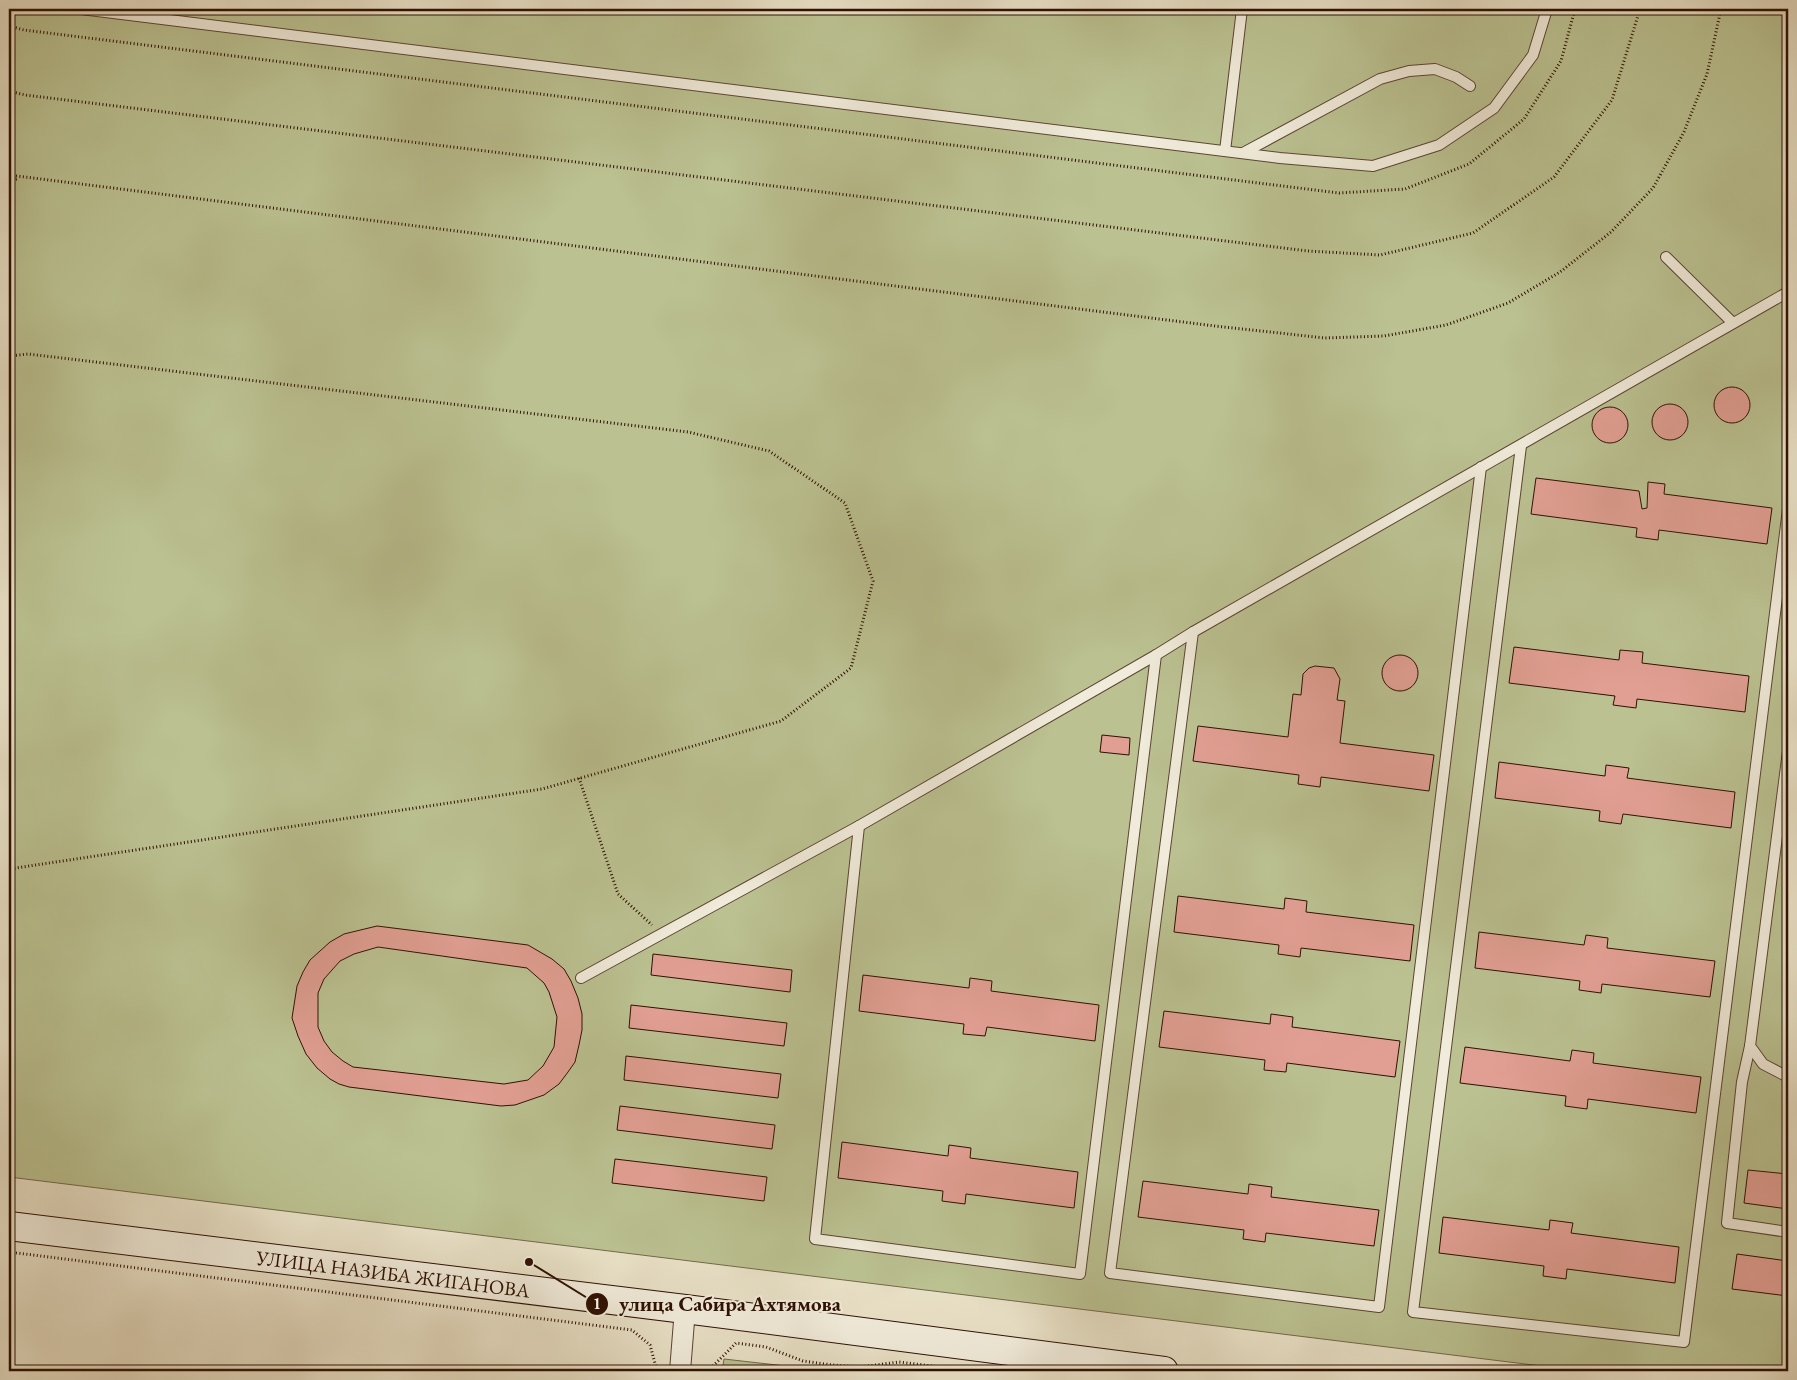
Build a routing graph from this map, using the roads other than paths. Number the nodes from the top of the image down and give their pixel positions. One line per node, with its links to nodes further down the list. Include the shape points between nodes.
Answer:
1 (81, 9): 5 (lane)
2 (1242, 9): 5 (lane)
3 (1547, 9): 6 (lane, via 1533,55 1494,108 1439,145 1373,166)
4 (1470, 86): 6 (lane, via 1435,69 1409,71 1380,79)
5 (1225, 151): 6 (lane)
6 (1244, 153)
7 (1666, 257): 9 (lane)
8 (1788, 292): 9 (lane)
9 (1733, 323): 10 (lane)
10 (1521, 446): 11 (lane); 12 (lane, via 1413,1312 1684,1342)
11 (1482, 467): 13 (lane); 13 (lane, via 1379,1306 1110,1273)
12 (1788, 509)
13 (1193, 632): 14 (lane)
14 (1156, 655): 16 (lane); 16 (lane, via 1080,1274 815,1239)
15 (1788, 751): 18 (lane)
16 (859, 826): 17 (lane)
17 (581, 978)
18 (1750, 1046): 19 (lane, via 1763,1064); 21 (lane, via 1742,1082 1727,1223)
19 (1788, 1077)
20 (9, 1226): 22 (street, УЛИЦА НАЗИБА ЖИГАНОВА)
21 (1788, 1232)
22 (685, 1310): 23 (street); 24 (street, УЛИЦА НАЗИБА ЖИГАНОВА)
23 (680, 1371)
24 (1164, 1371)

